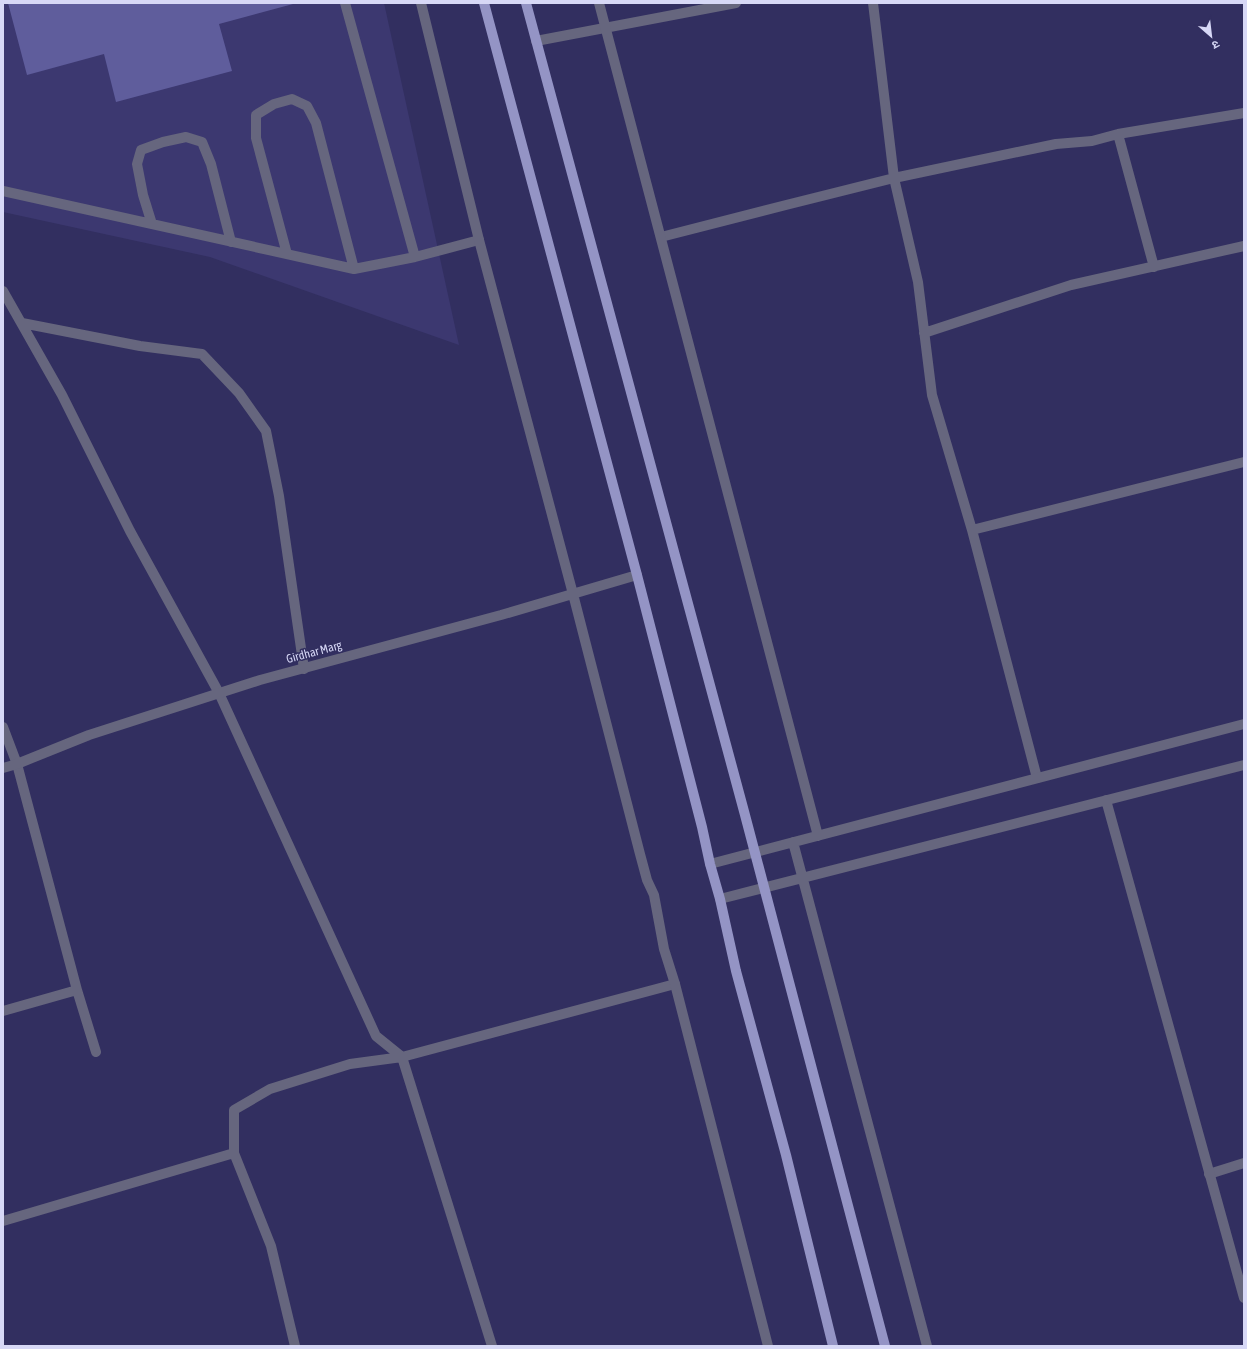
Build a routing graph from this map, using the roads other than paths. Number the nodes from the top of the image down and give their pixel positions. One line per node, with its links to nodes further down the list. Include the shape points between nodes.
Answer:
1 (345, 3): 20 (street)
2 (421, 3): 16 (street)
3 (484, 3): 28 (main road)
4 (526, 3): 9 (main road)
5 (599, 3): 8 (street)
6 (736, 3): 8 (street)
7 (873, 3): 12 (street)
8 (606, 28): 9 (street); 15 (street)
9 (536, 41): 41 (main road)
10 (1244, 113): 11 (street)
11 (1118, 134): 12 (street, via 1092,141 1056,144); 21 (street)
12 (894, 178): 15 (street); 25 (street, via 918,282)
13 (3, 191): 14 (street)
14 (152, 224): 17 (street); 17 (street, via 137,164 141,150 186,136 202,142 211,164)
15 (661, 238): 39 (street)
16 (479, 240): 20 (street); 29 (street)
17 (231, 242): 19 (street)
18 (1244, 246): 21 (street)
19 (287, 254): 22 (street); 22 (street, via 256,138 256,115 274,104 292,99 307,106 316,123)
20 (415, 257): 22 (street)
21 (1154, 267): 25 (street, via 1071,285)
22 (354, 269)
23 (3, 291): 24 (street)
24 (22, 323): 30 (street, via 140,346 202,354 239,393 266,431 279,496); 31 (street, via 62,395 130,531)
25 (924, 333): 27 (street, via 932,395)
26 (1244, 462): 27 (street)
27 (972, 530): 37 (street)
28 (637, 575): 29 (street, Girdhar Marg); 42 (main road)
29 (573, 594): 30 (street, Girdhar Marg); 46 (street, via 647,880 654,895 664,949)
30 (304, 669): 31 (street, Girdhar Marg)
31 (219, 693): 34 (street, Girdhar Marg, via 89,735); 50 (street, via 376,1036)
32 (1244, 724): 37 (street)
33 (3, 727): 34 (street)
34 (17, 764): 36 (street, Girdhar Marg); 47 (street)
35 (1244, 765): 38 (street)
36 (3, 768)
37 (1037, 778): 39 (street)
38 (1106, 800): 43 (street); 53 (street)
39 (818, 836): 40 (street)
40 (793, 842): 41 (street); 43 (street)
41 (755, 852): 42 (street); 44 (main road)
42 (710, 864): 45 (main road)
43 (802, 877): 44 (street); 61 (street)
44 (764, 888): 45 (street); 60 (main road)
45 (720, 899): 59 (main road, via 736,971 786,1155)
46 (675, 984): 50 (street); 58 (street)
47 (77, 990): 48 (street); 49 (street)
48 (3, 1011)
49 (96, 1052)
50 (402, 1057): 51 (street, via 350,1064 270,1089 234,1110); 57 (street)
51 (234, 1153): 54 (street); 56 (street, via 271,1246)
52 (1244, 1163): 53 (street)
53 (1209, 1174): 55 (street)
54 (3, 1221)
55 (1244, 1298)
56 (295, 1346)
57 (492, 1346)
58 (768, 1346)
59 (833, 1346)
60 (885, 1346)
61 (927, 1346)

